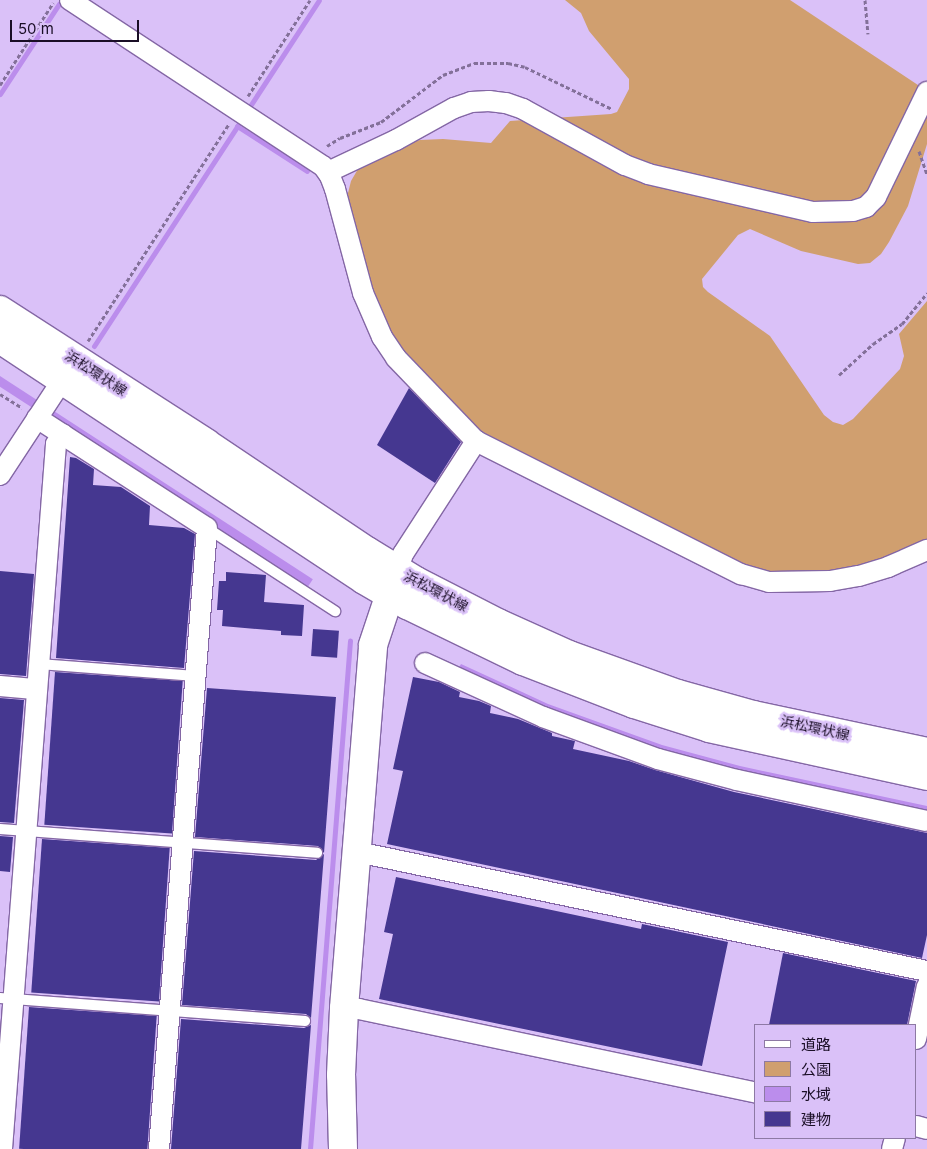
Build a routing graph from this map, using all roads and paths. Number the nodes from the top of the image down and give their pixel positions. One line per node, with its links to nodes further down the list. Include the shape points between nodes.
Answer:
1 (55, 0): 6 (path)
2 (70, 0): 8 (street)
3 (310, 0): 8 (path)
4 (865, 0): 5 (path)
5 (868, 34)
6 (0, 84)
7 (927, 92): 9 (street, via 876,197 866,207 853,211 813,212 648,174 625,165 523,109 488,101 454,108)
8 (238, 110): 9 (street); 14 (path)
9 (328, 172): 18 (street, via 363,293 382,337 407,370)
10 (927, 293): 13 (path, via 902,324 873,344)
11 (0, 310): 14 (main road, 浜松環状線)
12 (0, 339): 14 (main road, 浜松環状線)
13 (839, 375)
14 (63, 379): 16 (street); 22 (main road, 浜松環状線)
15 (0, 394): 16 (path)
16 (38, 417): 17 (street); 19 (street)
17 (62, 434): 20 (street); 25 (street, via 56,444)
18 (476, 441): 21 (street, via 741,574 769,582 830,581 859,576); 22 (street, via 403,554)
19 (0, 475)
20 (207, 528): 23 (lane); 26 (street)
21 (927, 550)
22 (393, 583): 29 (main road, 浜松環状線, via 641,682 753,715); 30 (main road, 浜松環状線, via 523,661 634,704 747,738); 36 (main road, via 373,645)
23 (335, 611)
24 (425, 663): 31 (street, via 543,717 658,758 737,780)
25 (39, 664): 26 (lane); 28 (street)
26 (196, 676): 34 (street)
27 (0, 686): 28 (street)
28 (37, 689): 33 (street)
29 (927, 752)
30 (927, 776)
31 (927, 821)
32 (0, 829): 33 (lane)
33 (26, 831): 34 (lane); 39 (street)
34 (183, 843): 35 (lane); 41 (street)
35 (317, 853)
36 (356, 854): 37 (street); 40 (main road)
37 (927, 971)
38 (927, 986): 43 (street)
39 (7, 999): 41 (lane); 45 (street)
40 (344, 1008): 44 (street); 47 (main road, via 341,1075)
41 (169, 1011): 42 (lane); 46 (street)
42 (305, 1021)
43 (917, 1034)
44 (754, 1093)
45 (2, 1149)
46 (159, 1149)
47 (343, 1149)

